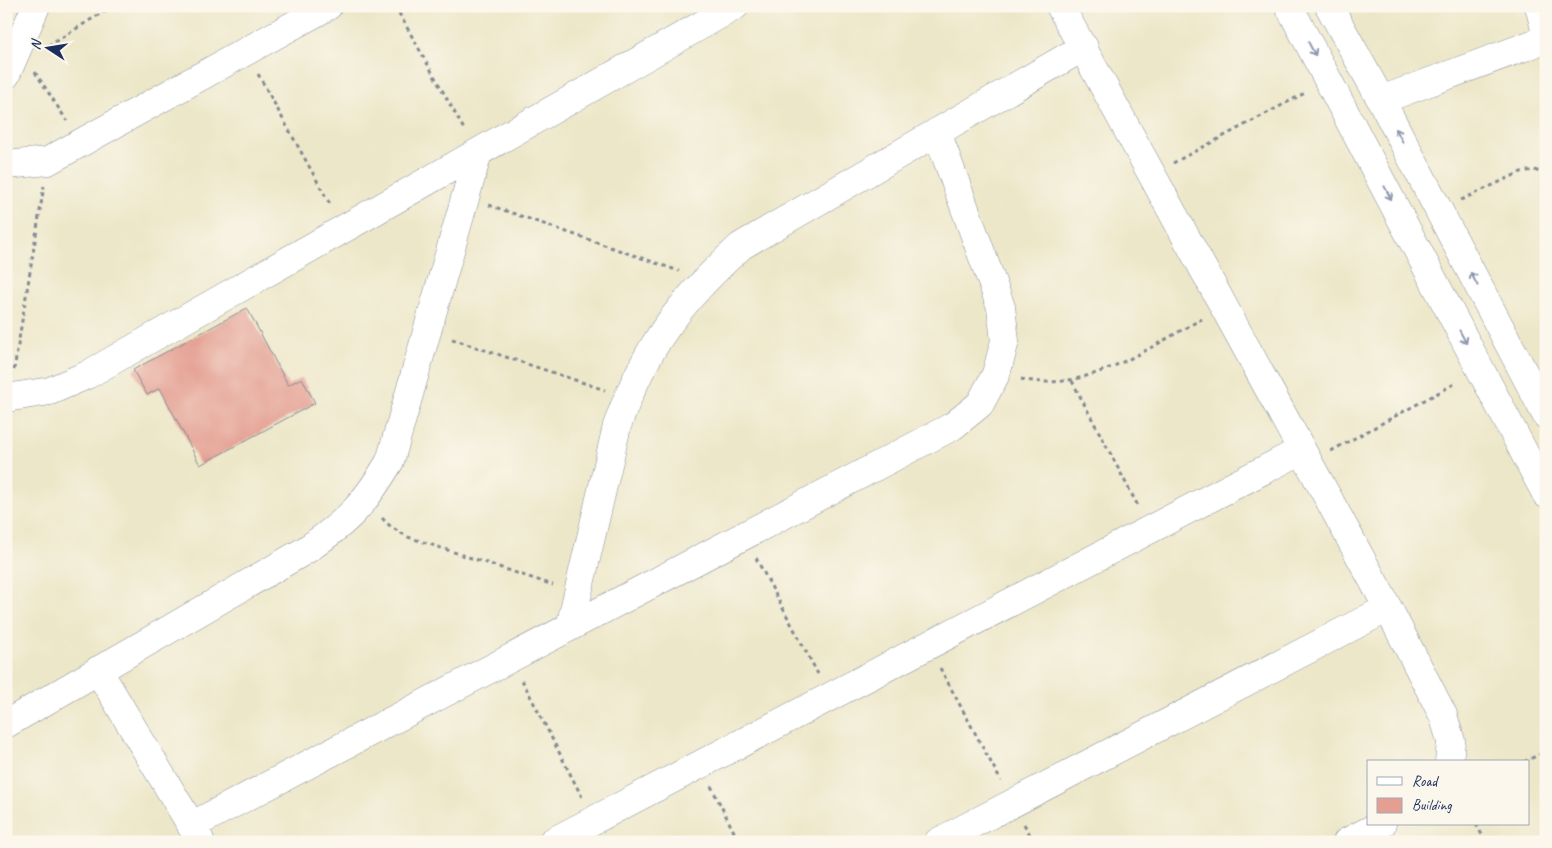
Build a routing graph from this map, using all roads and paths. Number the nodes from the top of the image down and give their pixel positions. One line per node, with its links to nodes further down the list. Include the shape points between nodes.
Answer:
1 (36, 6): 15 (street)
2 (114, 6): 13 (path)
3 (328, 6): 14 (street)
4 (395, 6): 20 (path)
5 (735, 6): 20 (street)
6 (1060, 6): 12 (street)
7 (1289, 6): 37 (street, one-way to 37)
8 (1329, 6): 17 (street)
9 (1539, 6): 10 (street)
10 (1546, 33)
11 (1546, 39): 17 (street)
12 (1084, 47): 18 (street); 23 (street)
13 (42, 49)
14 (246, 51): 19 (street); 27 (path)
15 (8, 72): 19 (path, via 27,59)
16 (1304, 93): 23 (path)
17 (1381, 100): 26 (street, one-way to 17)
18 (937, 132): 28 (street, via 741,246); 31 (street, via 1001,306 1005,341)
19 (81, 143): 21 (street)
20 (478, 153): 25 (street); 27 (street)
21 (48, 161): 22 (street); 36 (path)
22 (6, 165)
23 (1153, 174): 29 (street)
24 (1546, 174): 26 (path, via 1534,170 1521,172)
25 (464, 196): 28 (path); 30 (street)
26 (1438, 210): 33 (street, one-way to 26)
27 (343, 229): 36 (street, via 87,375 50,391)
28 (704, 279): 35 (street, via 673,315)
29 (1225, 307): 32 (path, via 1105,371); 39 (street)
30 (426, 331): 35 (path); 41 (street, via 390,461)
31 (996, 374): 32 (path, via 1034,382); 43 (street, via 980,404 953,426)
32 (1072, 380): 42 (path)
33 (1529, 382): 37 (street); 38 (street)
34 (1456, 383): 39 (path)
35 (627, 397): 44 (street, via 617,426)
36 (8, 398)
37 (1496, 399): 40 (street)
38 (1546, 415)
39 (1305, 456): 42 (street); 45 (street)
40 (1546, 494)
41 (369, 497): 44 (path, via 378,514 408,537); 49 (street, via 340,526 306,550)
42 (1150, 529): 47 (street)
43 (744, 536): 46 (street); 50 (path)
44 (578, 593): 46 (street)
45 (1388, 608): 53 (street, via 1443,715 1451,741); 56 (street)
46 (570, 627): 48 (street)
47 (928, 645): 50 (street); 56 (path)
48 (511, 658): 57 (path); 60 (street)
49 (98, 670): 51 (street); 60 (street)
50 (830, 696): 55 (street)
51 (6, 724)
52 (1546, 751): 54 (path)
53 (1449, 760)
54 (1528, 760)
55 (700, 764): 57 (street); 62 (path)
56 (1012, 803): 63 (street); 64 (path)
57 (593, 820): 61 (street)
58 (1378, 826): 65 (street)
59 (1477, 826): 66 (path)
60 (195, 834)
61 (552, 842)
62 (739, 842)
63 (938, 842)
64 (1034, 842)
65 (1348, 842)
66 (1486, 842)

